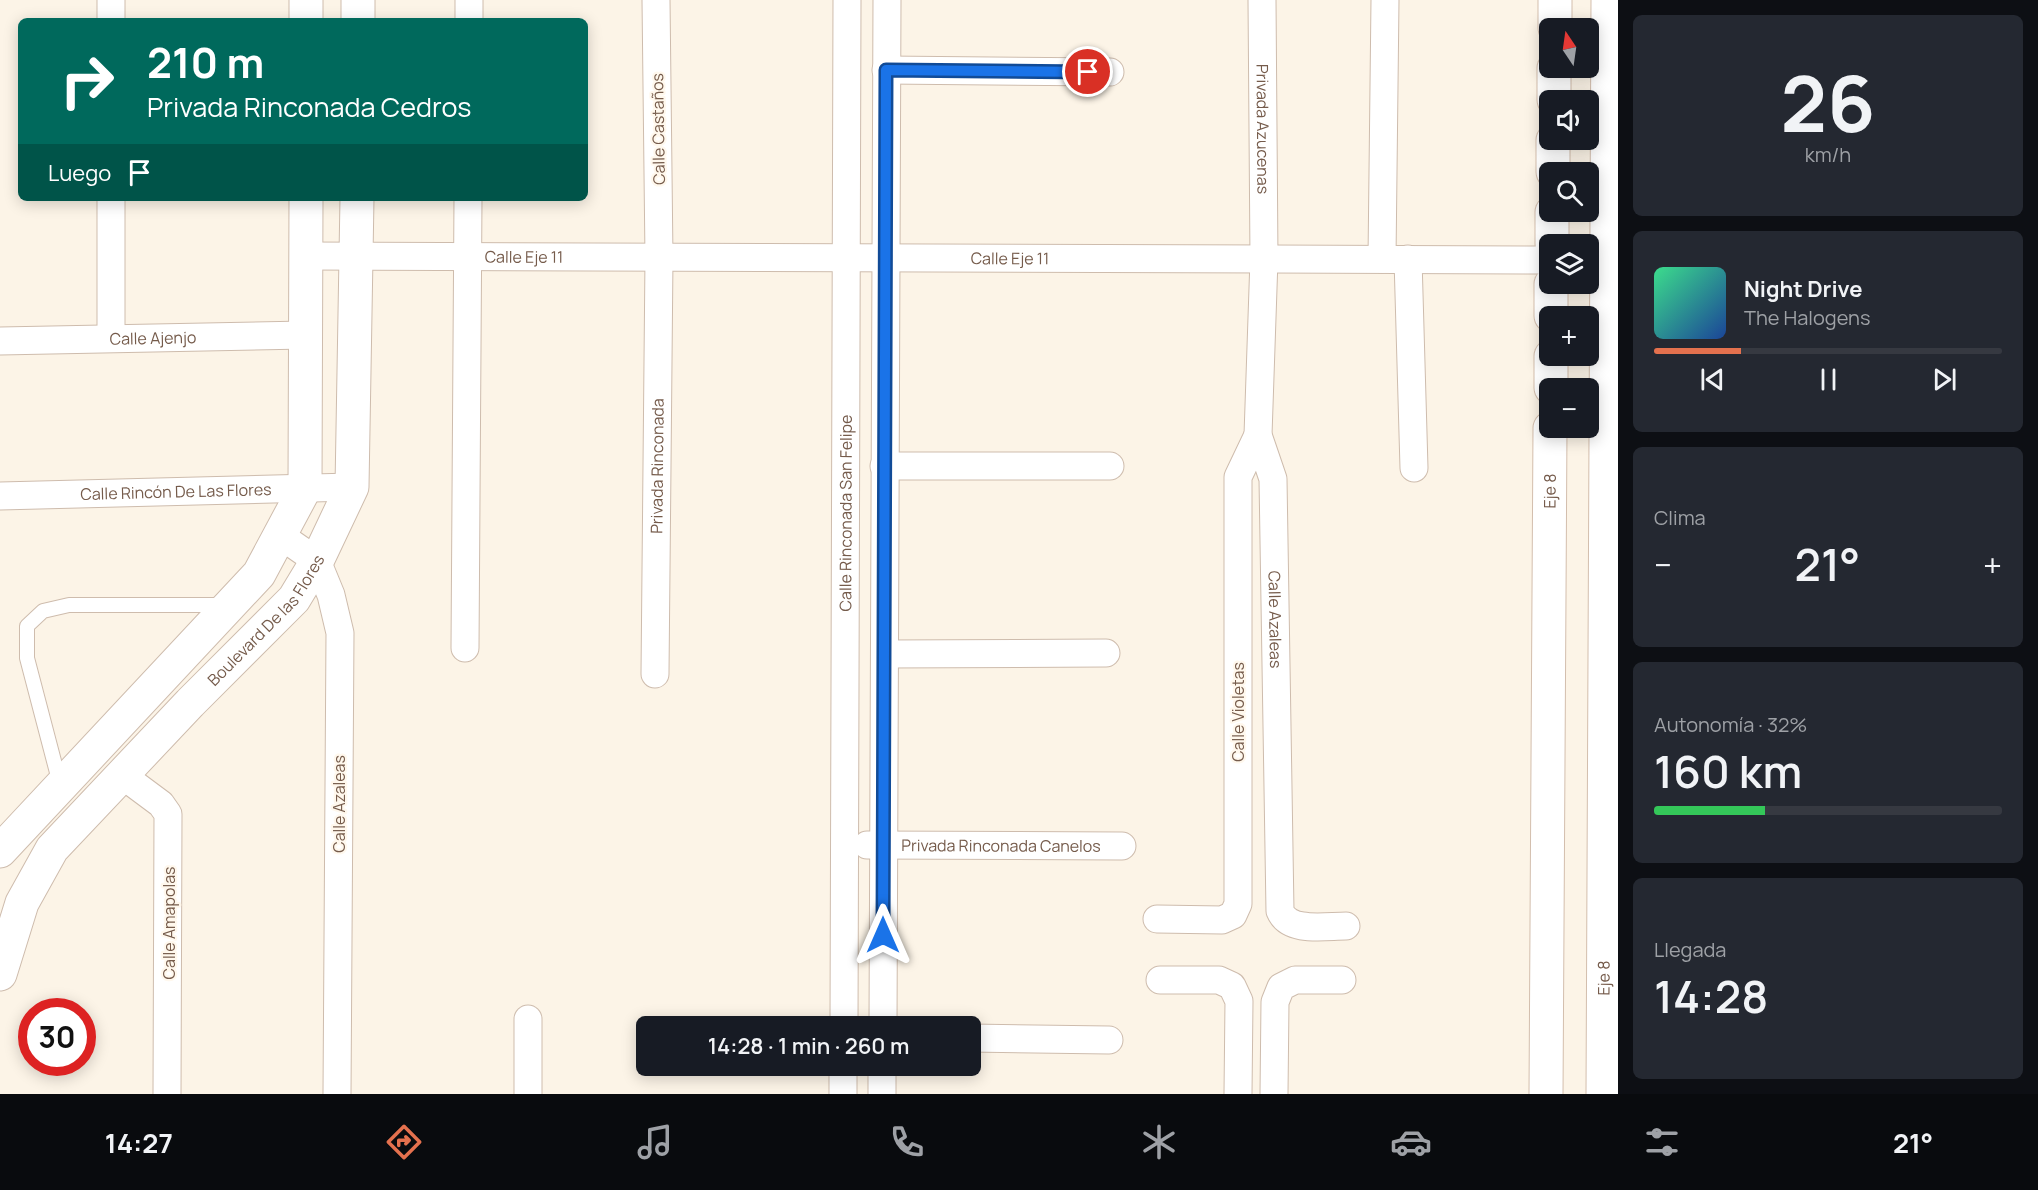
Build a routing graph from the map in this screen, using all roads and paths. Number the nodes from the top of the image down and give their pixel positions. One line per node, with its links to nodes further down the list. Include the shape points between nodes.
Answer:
1 (111, 0): 12 (street)
2 (306, 0): 13 (main road)
3 (358, 0): 14 (main road)
4 (469, 0): 15 (street)
5 (656, 0): 26 (street, Calle Castaños)
6 (847, 0): 27 (street, Calle Rinconada San Felipe)
7 (887, 0): 17 (street)
8 (1262, 0): 29 (street, Privada Azucenas)
9 (1384, 0): 30 (street)
10 (1555, 0): 16 (main road)
11 (1608, 0): 31 (main road, Eje 8)
12 (111, 18)
13 (306, 18)
14 (358, 18)
15 (469, 18)
16 (1555, 18)
17 (886, 70): 18 (street); 28 (street)
18 (1110, 72)
19 (111, 201): 34 (street)
20 (306, 201): 23 (main road, Boulevard De las Flores)
21 (357, 201): 24 (main road, Boulevard De las Flores)
22 (468, 201): 25 (street)
23 (306, 256): 24 (street, Calle Eje 11); 33 (main road, Boulevard De las Flores)
24 (356, 257): 25 (street, Calle Eje 11); 41 (main road, Boulevard De las Flores)
25 (468, 257): 26 (street, Calle Eje 11); 47 (street)
26 (659, 258): 27 (street, Calle Eje 11); 50 (street, Privada Rinconada)
27 (846, 258): 28 (street, Calle Eje 11); 57 (street, Calle Rinconada San Felipe)
28 (885, 258): 29 (street, Calle Eje 11); 38 (street)
29 (1264, 259): 30 (street, Calle Eje 11); 36 (street, Calle Azaleas)
30 (1395, 259): 32 (street, Calle Eje 11); 40 (street)
31 (1604, 259): 53 (main road, Eje 8)
32 (1539, 260)
33 (306, 335): 34 (street, Calle Ajenjo); 42 (main road, Boulevard De las Flores)
34 (111, 338): 35 (street, Calle Ajenjo)
35 (0, 341)
36 (1258, 435): 59 (street, Calle Violetas, via 1238,477 1238,904 1233,915 1222,920); 60 (street, Calle Azaleas, via 1273,479 1280,911 1284,920 1293,925)
37 (1550, 438): 78 (main road, Eje 8)
38 (884, 466): 39 (street); 49 (street)
39 (1110, 466)
40 (1414, 468)
41 (352, 487): 42 (street, Calle Rincón De Las Flores); 45 (main road, Boulevard De las Flores)
42 (305, 488): 43 (street, Calle Rincón De Las Flores); 44 (main road, Boulevard De las Flores)
43 (0, 496)
44 (281, 536): 45 (street); 46 (main road, Boulevard De las Flores, via 259,574)
45 (317, 561): 51 (main road, Boulevard De las Flores, via 294,600); 72 (street, Calle Azaleas, via 340,633)
46 (230, 605): 52 (main road, Boulevard De las Flores); 52 (lane, via 69,605 43,611 27,626 27,658)
47 (465, 648)
48 (1106, 653): 49 (street)
49 (885, 654): 55 (street)
50 (655, 675)
51 (122, 775): 61 (main road, Boulevard De las Flores, via 52,849 22,903); 71 (street, Calle Amapolas, via 161,804 168,814)
52 (60, 784): 56 (main road, Boulevard De las Flores)
53 (1611, 788): 54 (main road, Eje 8)
54 (1611, 835): 79 (main road, Eje 8)
55 (883, 845): 57 (street, Privada Rinconada Canelos); 58 (street, Privada Rinconada Canelos); 65 (street)
56 (1, 846)
57 (845, 846): 64 (street, Calle Rinconada San Felipe)
58 (1122, 846)
59 (1157, 920)
60 (1346, 926)
61 (0, 974)
62 (1160, 980): 76 (street, via 1219,980 1232,986 1239,1001)
63 (1342, 980): 77 (street, via 1295,980 1281,987 1275,1002)
64 (844, 1016)
65 (883, 1016)
66 (528, 1019): 73 (street)
67 (981, 1038): 68 (street)
68 (1108, 1040)
69 (843, 1076): 74 (street)
70 (882, 1076): 75 (street)
71 (168, 1094)
72 (337, 1094)
73 (528, 1094)
74 (843, 1094)
75 (882, 1094)
76 (1238, 1094)
77 (1274, 1094)
78 (1546, 1094)
79 (1603, 1094)

